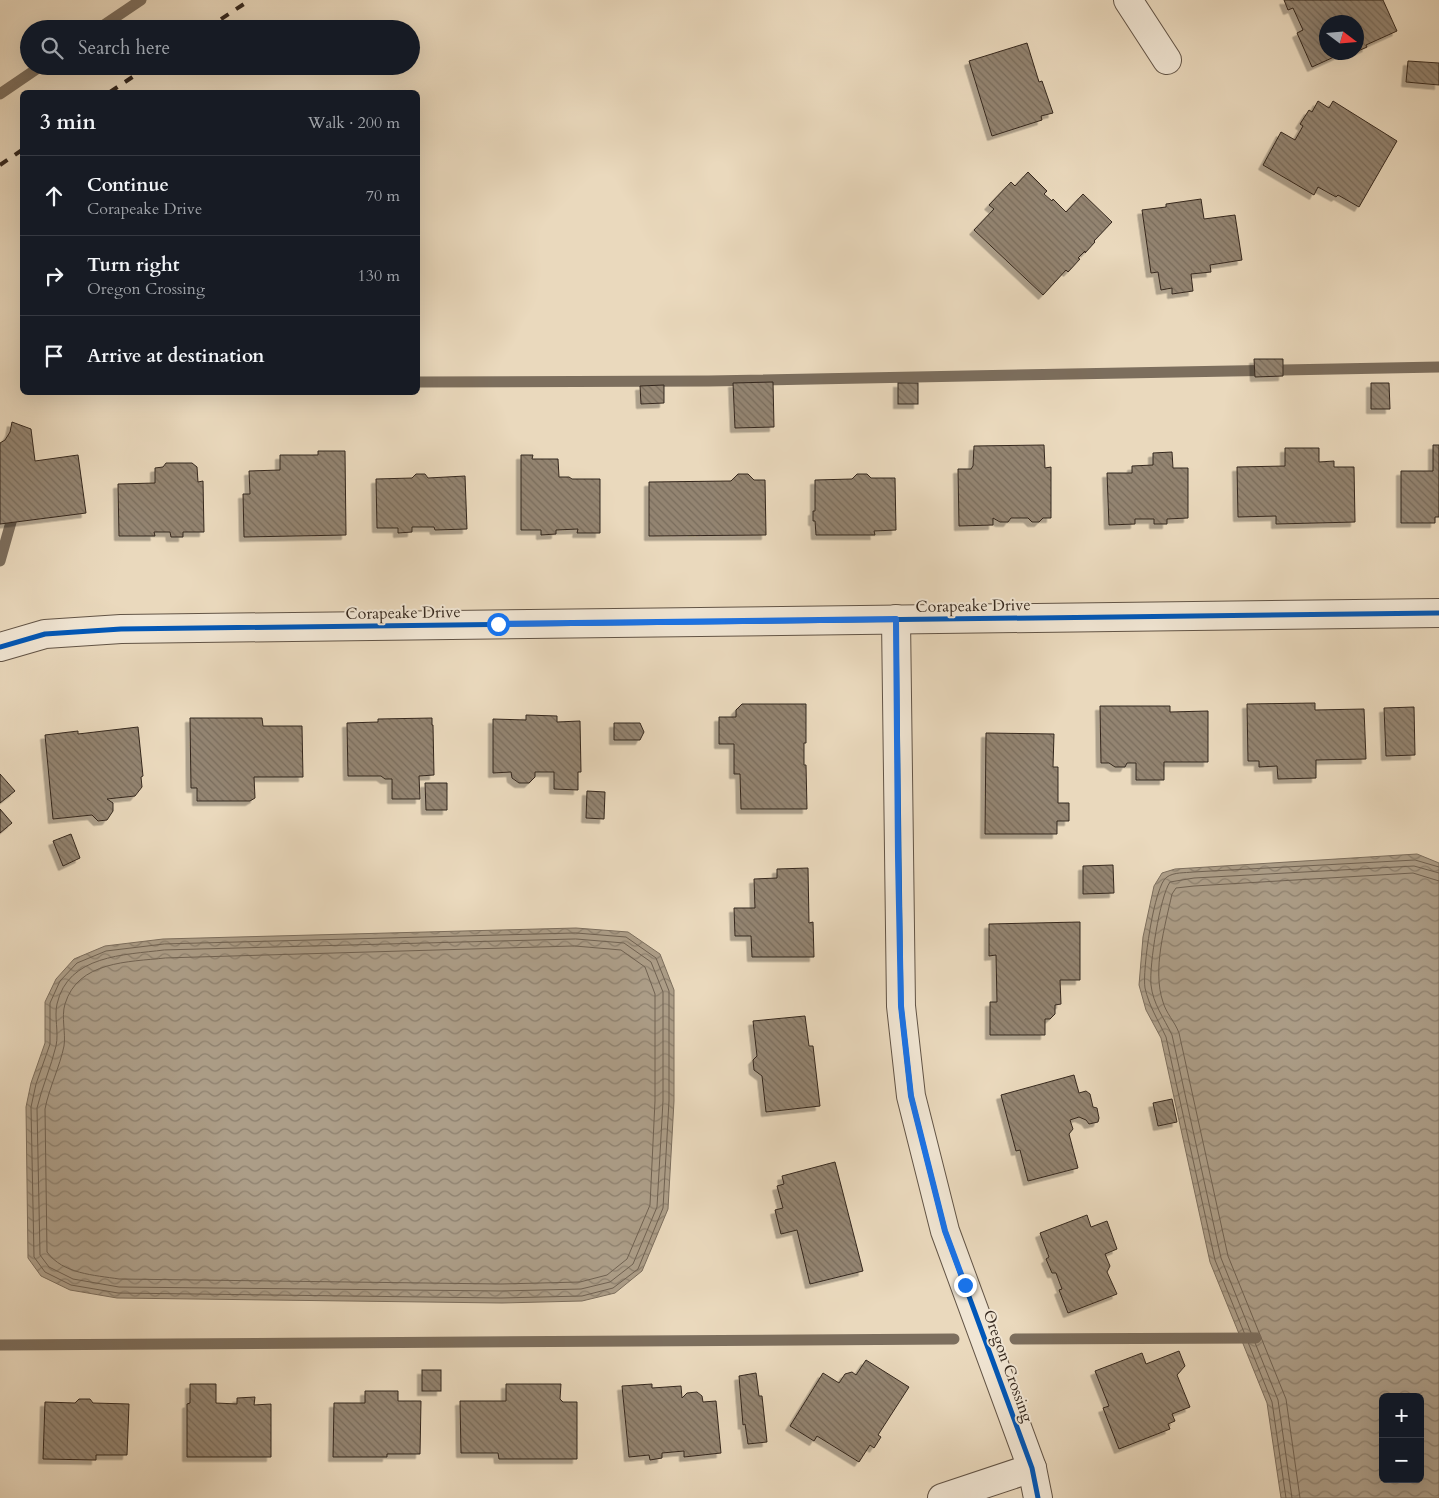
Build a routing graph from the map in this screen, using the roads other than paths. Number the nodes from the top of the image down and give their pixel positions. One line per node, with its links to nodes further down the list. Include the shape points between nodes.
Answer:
1 (1128, 0): 2 (street)
2 (1167, 60)
3 (1439, 613): 4 (street, Corapeake Drive)
4 (896, 619): 5 (street, Corapeake Drive, via 121,629 45,634); 6 (street, Oregon Crossing, via 901,1006 911,1096 945,1231)
5 (0, 647)
6 (1032, 1468): 7 (street); 8 (street, Oregon Crossing)
7 (942, 1498)
8 (1038, 1498)

